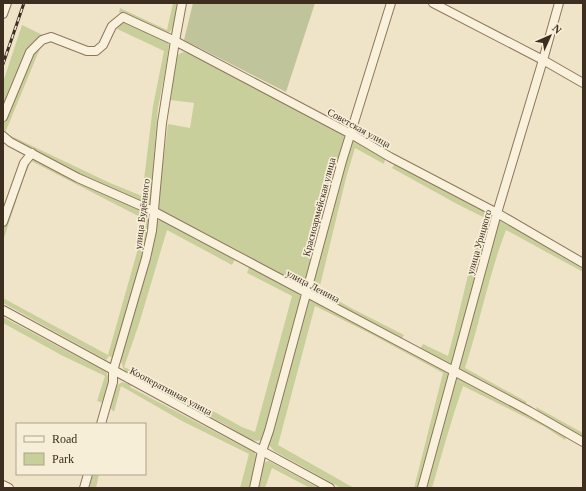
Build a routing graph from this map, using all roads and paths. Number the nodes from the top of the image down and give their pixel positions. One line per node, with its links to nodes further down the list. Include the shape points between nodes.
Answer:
1 (7, 3): 6 (street)
2 (182, 3): 7 (street, улица Будённого)
3 (391, 3): 11 (street, Красноармейская улица)
4 (433, 3): 8 (street)
5 (559, 3): 8 (street, улица Урицкого)
6 (3, 14)
7 (174, 41): 10 (street, Советская улица, via 123,17 112,26 103,45 96,51 87,51 51,37 42,40 30,52); 11 (street, Советская улица); 14 (street, улица Будённого)
8 (543, 60): 9 (street); 15 (street, улица Урицкого)
9 (583, 83)
10 (3, 117)
11 (351, 134): 15 (street, Советская улица); 18 (street, Красноармейская улица)
12 (3, 136): 13 (street, улица Ленина)
13 (32, 153): 14 (street, улица Ленина, via 78,178); 16 (street, via 24,163)
14 (153, 212): 18 (street, улица Ленина); 20 (street, улица Будённого, via 146,258)
15 (497, 213): 17 (street, Советская улица); 21 (street, улица Урицкого)
16 (3, 222)
17 (583, 262)
18 (306, 293): 21 (street, улица Ленина); 24 (street, Красноармейская улица)
19 (3, 310): 20 (street, Кооперативная улица)
20 (113, 371): 22 (street, улица Будённого); 24 (street, Кооперативная улица)
21 (455, 372): 23 (street, улица Ленина); 31 (street, улица Урицкого)
22 (101, 423)
23 (583, 442)
24 (262, 451): 29 (street, Красноармейская улица); 30 (street, Кооперативная улица)
25 (88, 475): 28 (street)
26 (3, 485): 27 (street)
27 (9, 488)
28 (84, 488)
29 (254, 488)
30 (330, 488)
31 (422, 488)

